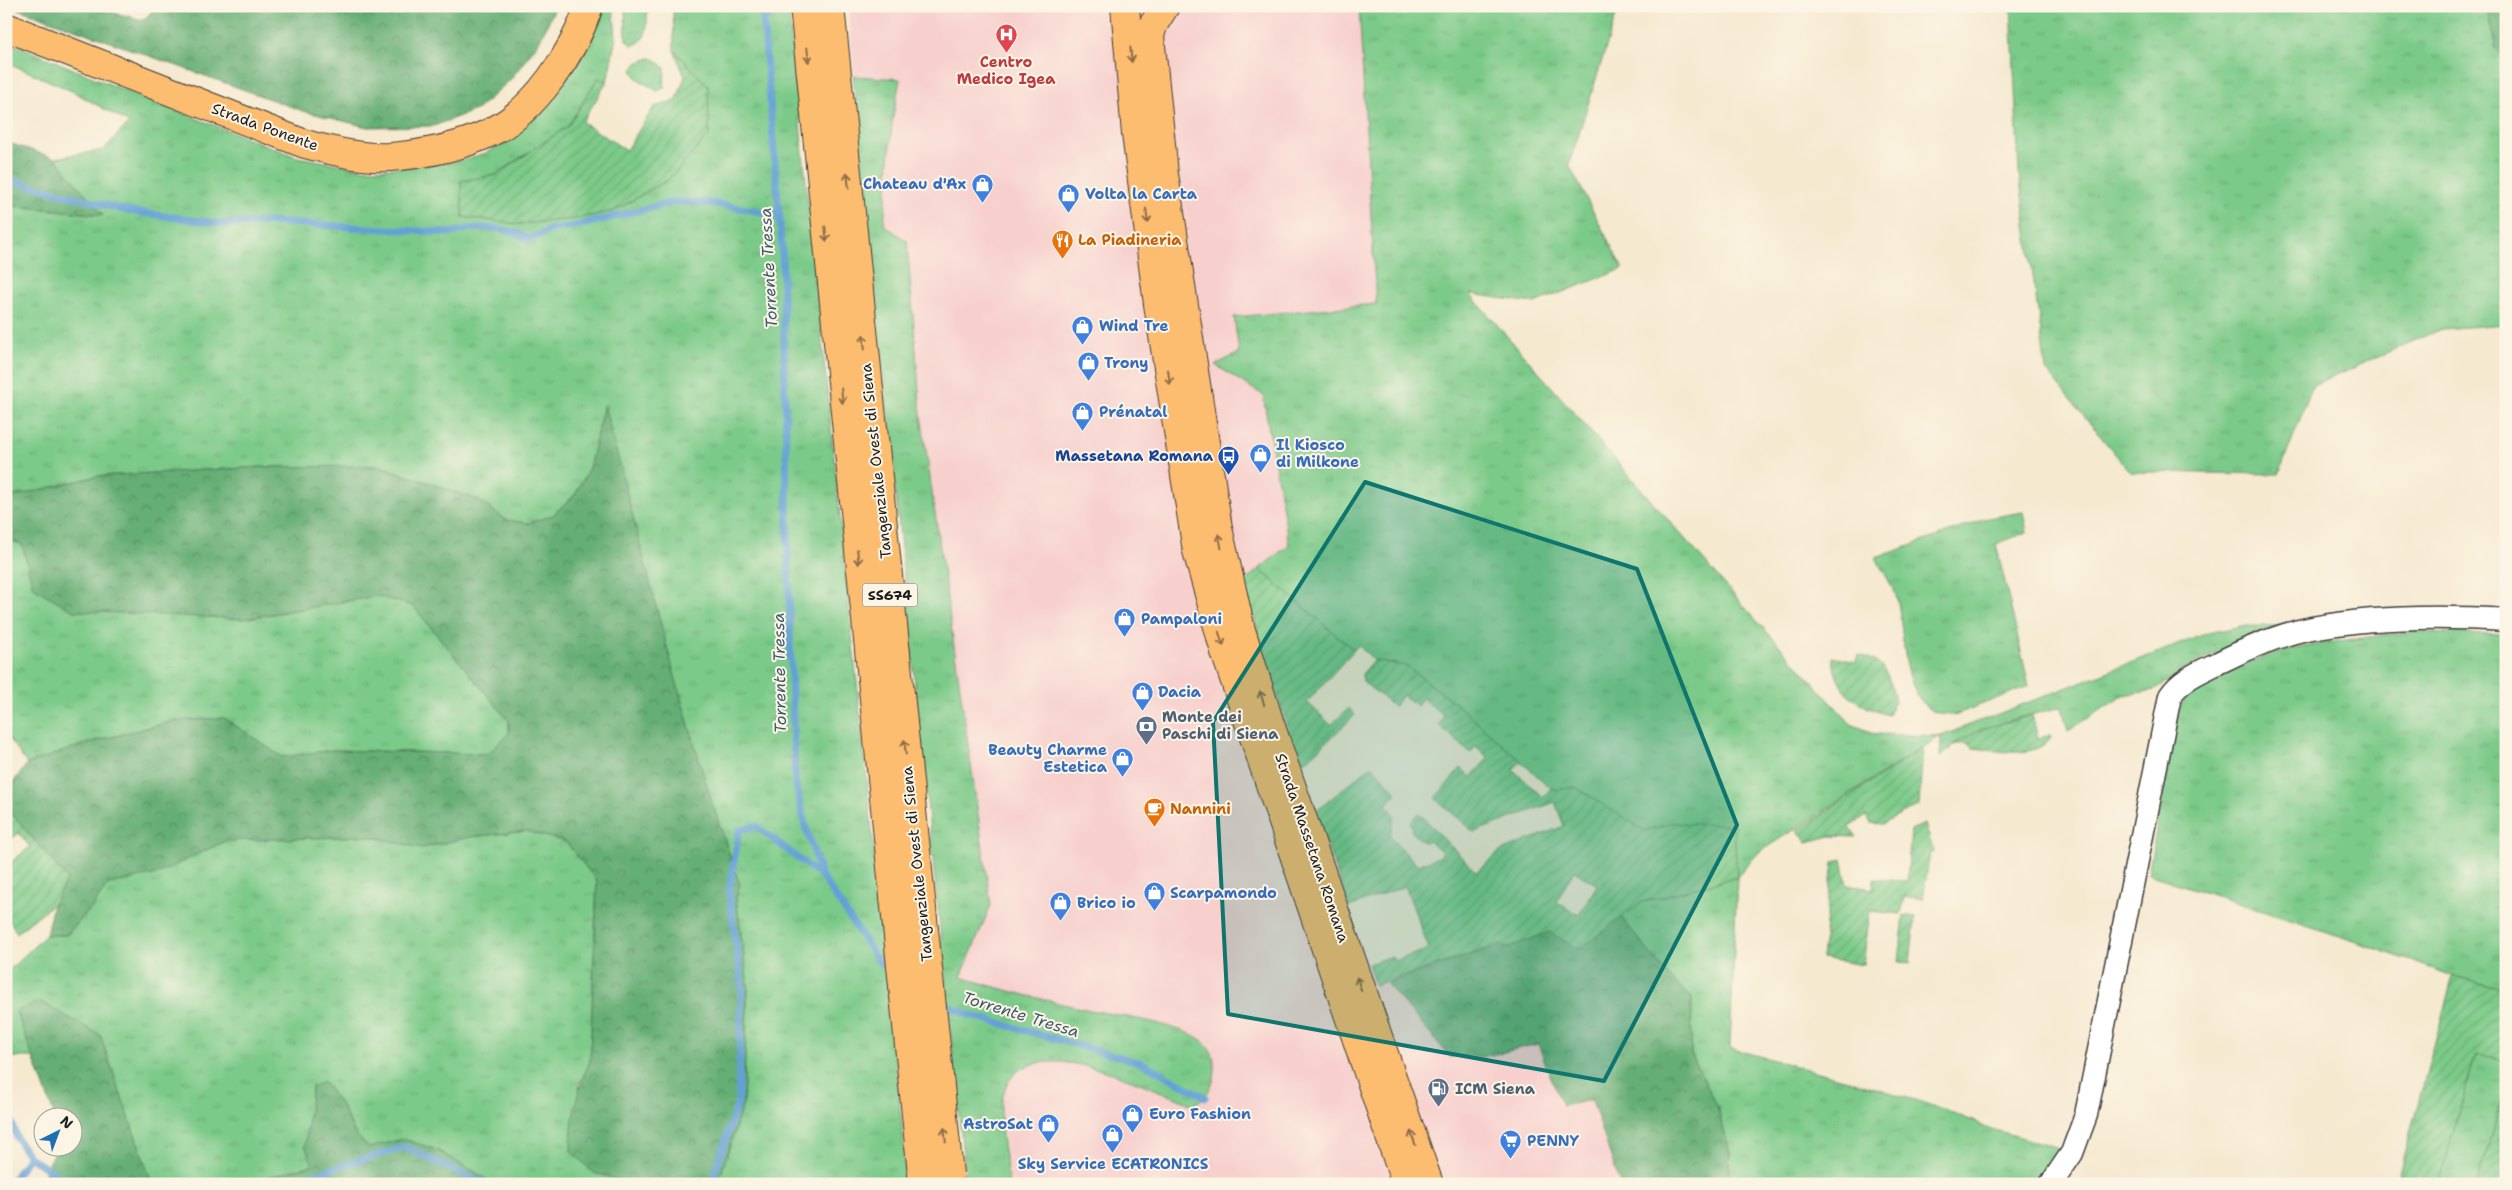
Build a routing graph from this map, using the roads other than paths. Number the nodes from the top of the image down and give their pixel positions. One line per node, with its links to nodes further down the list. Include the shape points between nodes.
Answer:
1 (590, 6): 6 (main road, Strada Ponente, via 566,58 513,118 491,132 448,148 390,157 341,153 305,144)
2 (804, 6): 8 (main road, Tangenziale Ovest di Siena / SS674, one-way to 8)
3 (830, 6): 9 (main road, Tangenziale Ovest di Siena / SS674, one-way to 3)
4 (1125, 6): 10 (main road, Strada Massetana Romana, one-way to 10, via 1136,134 1156,286 1197,551 1225,652)
5 (1165, 6): 11 (main road, Strada Massetana Romana, one-way to 5, via 1291,787 1249,659 1227,574 1187,340 1156,104 1150,36)
6 (6, 27)
7 (2506, 620): 12 (street, via 2432,617 2311,628 2234,655 2174,690 2170,696 2086,1115 2072,1153)
8 (923, 1184)
9 (950, 1184)
10 (1406, 1184)
11 (1429, 1184)
12 (2051, 1184)

